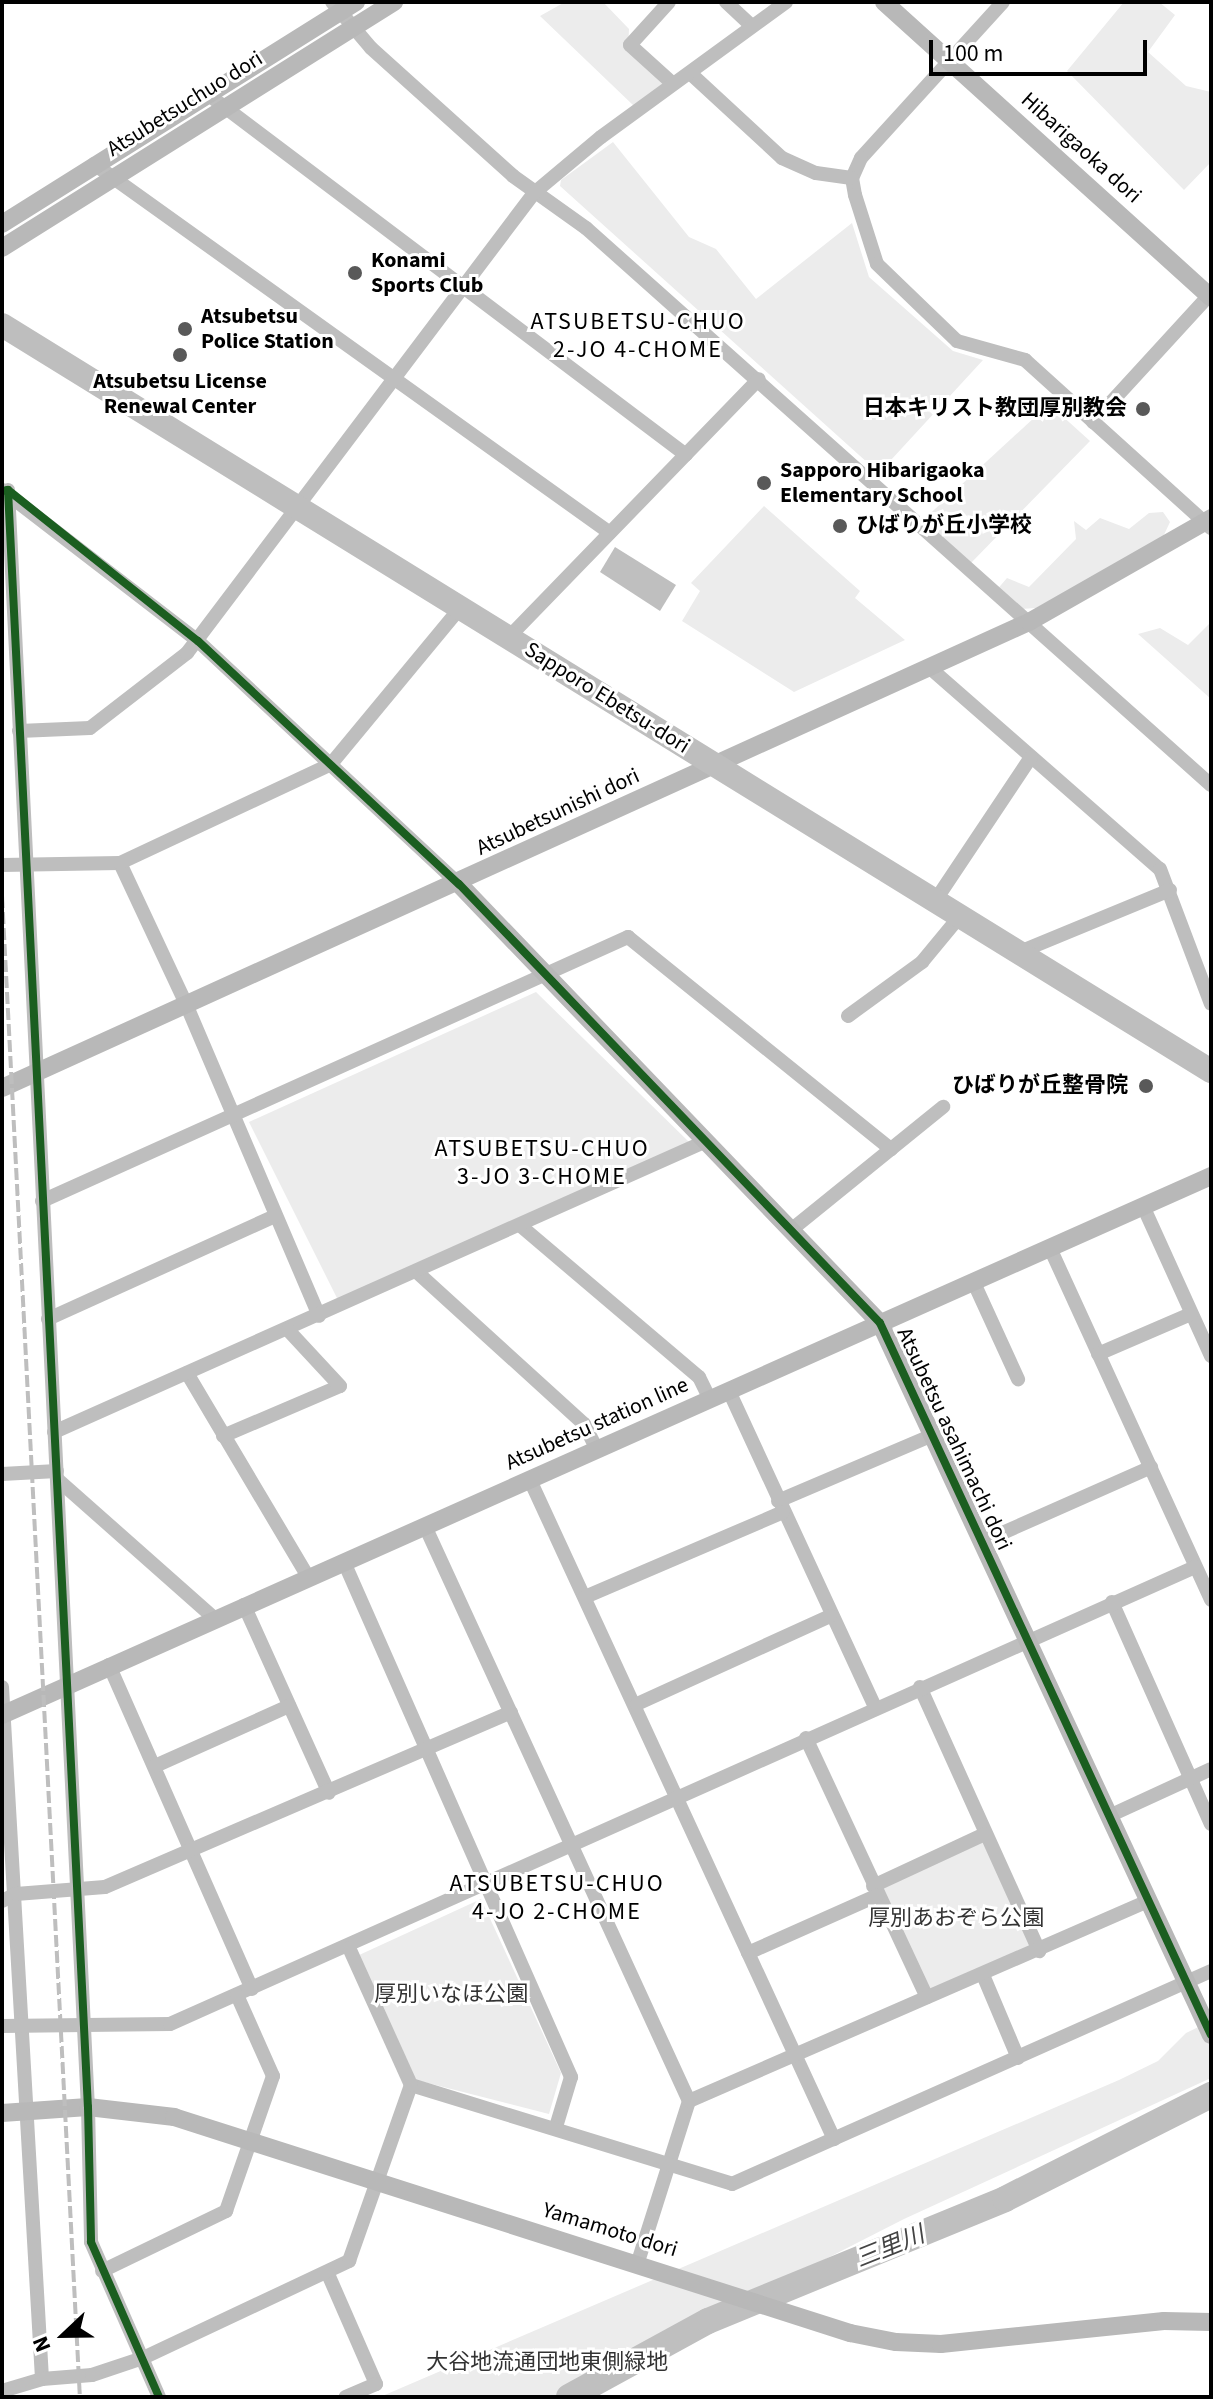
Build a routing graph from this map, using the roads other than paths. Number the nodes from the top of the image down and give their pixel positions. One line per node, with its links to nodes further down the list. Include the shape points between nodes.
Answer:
1 (356, 2): 8 (street, Atsubetsuchuo dori)
2 (394, 2): 10 (street, Atsubetsuchuo dori)
3 (669, 2): 13 (street, via 630,45)
4 (726, 2): 9 (street)
5 (786, 2): 9 (street)
6 (884, 2): 11 (street, Hibarigaoka dori)
7 (1003, 2): 11 (street)
8 (335, 8): 10 (street); 14 (street, Atsubetsuchuo dori)
9 (752, 26): 12 (street)
10 (351, 28): 15 (street, Atsubetsuchuo dori); 19 (street)
11 (949, 61): 18 (street, via 861,158); 23 (street, Hibarigaoka dori)
12 (690, 73): 13 (street); 18 (street, via 782,158 816,173)
13 (672, 83): 19 (street)
14 (206, 93): 15 (street); 16 (street, Atsubetsuchuo dori)
15 (223, 108): 17 (street, Atsubetsuchuo dori); 22 (street)
16 (94, 164): 17 (street); 20 (street, Atsubetsuchuo dori)
17 (113, 178): 21 (street, Atsubetsuchuo dori); 25 (street)
18 (852, 178): 27 (street, via 877,264 893,285 957,341 1025,360)
19 (534, 193): 22 (street); 26 (street, via 586,228)
20 (2, 224)
21 (2, 248)
22 (463, 288): 25 (street); 28 (street)
23 (1210, 295): 27 (street)
24 (2, 325): 30 (highway, Sapporo Ebetsu-dori)
25 (394, 379): 30 (street); 32 (street)
26 (759, 379): 28 (street); 34 (street)
27 (1093, 422): 31 (street)
28 (686, 455): 32 (street)
29 (5, 490): 36 (street); 38 (street)
30 (298, 509): 33 (highway, Sapporo Ebetsu-dori); 36 (street)
31 (1209, 523): 34 (street, Atsubetsunishi dori)
32 (610, 533): 35 (street)
33 (460, 608): 35 (highway, Sapporo Ebetsu-dori); 40 (street)
34 (1029, 622): 37 (street, Atsubetsunishi dori); 42 (street)
35 (509, 637): 41 (highway, Sapporo Ebetsu-dori)
36 (198, 641): 38 (street, via 90,728); 40 (street)
37 (930, 668): 39 (street); 41 (street, Atsubetsunishi dori)
38 (19, 731): 45 (street)
39 (1031, 757): 47 (street, via 1160,869); 48 (street)
40 (331, 764): 43 (street); 46 (street)
41 (713, 767): 46 (street, Atsubetsunishi dori); 48 (highway, Sapporo Ebetsu-dori)
42 (1211, 785)
43 (120, 863): 45 (street); 52 (street)
44 (2, 865): 45 (street)
45 (25, 865): 56 (street)
46 (459, 884): 51 (street, Atsubetsu asahimachi dori); 52 (street, Atsubetsunishi dori)
47 (1170, 890): 50 (street); 53 (street)
48 (935, 901): 49 (highway, Sapporo Ebetsu-dori)
49 (960, 916): 50 (highway, Sapporo Ebetsu-dori); 54 (street, via 922,962)
50 (1022, 951): 55 (highway, Sapporo Ebetsu-dori)
51 (546, 975): 59 (street); 60 (street, Atsubetsu asahimachi dori); 61 (street, via 628,937)
52 (186, 1004): 56 (street, Atsubetsunishi dori); 59 (street)
53 (1211, 1004)
54 (848, 1016)
55 (1211, 1071)
56 (36, 1073): 57 (street, Atsubetsunishi dori); 63 (street)
57 (2, 1088)
58 (943, 1107): 61 (street)
59 (234, 1117): 63 (street); 65 (street)
60 (706, 1141): 66 (street); 67 (street, Atsubetsu asahimachi dori)
61 (891, 1149): 67 (street)
62 (1211, 1176): 64 (street, Atsubetsu station line)
63 (42, 1201): 73 (street)
64 (1143, 1206): 68 (street, Atsubetsu station line); 71 (street)
65 (275, 1216): 72 (street); 73 (street)
66 (522, 1227): 69 (street); 81 (street, via 699,1377)
67 (791, 1230): 74 (street, Atsubetsu asahimachi dori)
68 (1050, 1248): 70 (street, Atsubetsu station line); 76 (street)
69 (418, 1273): 72 (street); 85 (street, via 584,1424)
70 (974, 1283): 74 (street, Atsubetsu station line); 79 (street)
71 (1191, 1314): 76 (street); 77 (street)
72 (319, 1316): 75 (street)
73 (48, 1319): 82 (street)
74 (880, 1323): 80 (street, Atsubetsu station line); 83 (street, Atsubetsu asahimachi dori)
75 (288, 1330): 78 (street); 84 (street, via 340,1386)
76 (1098, 1354): 86 (street)
77 (1211, 1356)
78 (187, 1373): 82 (street); 84 (street)
79 (1018, 1379)
80 (729, 1391): 81 (street, Atsubetsu station line); 90 (street)
81 (710, 1400): 85 (street, Atsubetsu station line)
82 (54, 1432): 88 (street)
83 (933, 1435): 90 (street); 92 (street, Atsubetsu asahimachi dori)
84 (223, 1436): 95 (street)
85 (597, 1449): 89 (street, Atsubetsu station line)
86 (1151, 1467): 92 (street); 94 (street)
87 (2, 1474): 88 (street)
88 (57, 1475): 101 (street); 105 (street)
89 (530, 1480): 91 (street, Atsubetsu station line); 96 (street)
90 (781, 1507): 96 (street); 100 (street)
91 (425, 1526): 93 (street, Atsubetsu station line); 110 (street)
92 (982, 1542): 102 (street, Atsubetsu asahimachi dori)
93 (344, 1562): 95 (street, Atsubetsu station line); 113 (street)
94 (1195, 1567): 97 (street); 98 (street)
95 (308, 1577): 99 (street, Atsubetsu station line)
96 (585, 1597): 107 (street)
97 (1211, 1600)
98 (1112, 1602): 102 (street); 116 (street)
99 (244, 1605): 101 (street, Atsubetsu station line); 108 (street)
100 (830, 1616): 107 (street); 109 (street)
101 (214, 1618): 103 (street, Atsubetsu station line)
102 (1026, 1640): 106 (street); 119 (street, Atsubetsu asahimachi dori)
103 (109, 1665): 105 (street, Atsubetsu station line); 114 (street)
104 (2, 1687): 111 (street)
105 (67, 1687): 111 (street, Atsubetsu station line); 125 (street)
106 (920, 1687): 109 (street); 121 (street)
107 (637, 1704): 118 (street)
108 (289, 1706): 114 (street); 117 (street)
109 (875, 1707): 112 (street)
110 (511, 1712): 113 (street); 122 (street)
111 (2, 1715): 127 (street)
112 (806, 1738): 118 (street); 126 (street)
113 (427, 1750): 117 (street); 124 (street)
114 (155, 1766): 123 (street)
115 (1211, 1769): 116 (street)
116 (1190, 1779): 119 (street); 120 (street)
117 (329, 1793): 123 (street)
118 (678, 1794): 122 (street); 132 (street)
119 (1109, 1816): 129 (street, Atsubetsu asahimachi dori)
120 (1211, 1824)
121 (985, 1834): 126 (street); 131 (street)
122 (572, 1845): 124 (street); 146 (street)
123 (191, 1850): 125 (street, via 105,1887); 136 (street)
124 (486, 1886): 130 (street); 150 (street, via 571,2077)
125 (78, 1890): 127 (street); 139 (street)
126 (876, 1890): 132 (street); 138 (street)
127 (16, 1894): 128 (street); 141 (street)
128 (2, 1901)
129 (1148, 1901): 131 (street); 135 (street, Atsubetsu asahimachi dori)
130 (349, 1948): 136 (street); 145 (street)
131 (1039, 1951): 134 (street)
132 (748, 1953): 143 (street)
133 (1211, 1971): 135 (street)
134 (983, 1975): 138 (street); 144 (street)
135 (1187, 1982): 142 (street, Atsubetsu asahimachi dori); 144 (street)
136 (252, 1989): 137 (street)
137 (237, 1995): 139 (street, via 170,2024); 151 (street, via 273,2076)
138 (927, 1997): 143 (street)
139 (84, 2023): 141 (street); 147 (street)
140 (2, 2026): 141 (street)
141 (24, 2027): 148 (street)
142 (1211, 2035)
143 (796, 2054): 146 (street); 152 (street)
144 (1018, 2058): 152 (street)
145 (411, 2085): 150 (street); 154 (street)
146 (689, 2101): 153 (street)
147 (88, 2107): 148 (street, Yamamoto dori); 151 (street, Yamamoto dori, via 174,2117); 156 (street, via 91,2242)
148 (27, 2110): 149 (street, Yamamoto dori); 160 (street)
149 (2, 2113)
150 (556, 2127): 153 (street)
151 (252, 2138): 154 (street, Yamamoto dori); 156 (street, via 226,2211)
152 (834, 2139): 153 (street, via 732,2184)
153 (672, 2162): 155 (street)
154 (379, 2183): 155 (street, Yamamoto dori); 157 (street, via 349,2261)
155 (637, 2265): 158 (street, Yamamoto dori, via 880,2339 941,2344 1164,2321)
156 (102, 2271): 159 (street)
157 (328, 2274): 159 (street); 163 (street, via 376,2384)
158 (1211, 2322)
159 (143, 2358): 160 (street, via 92,2375); 162 (street)
160 (42, 2379): 161 (street)
161 (2, 2391)
162 (159, 2397)
163 (346, 2397)

